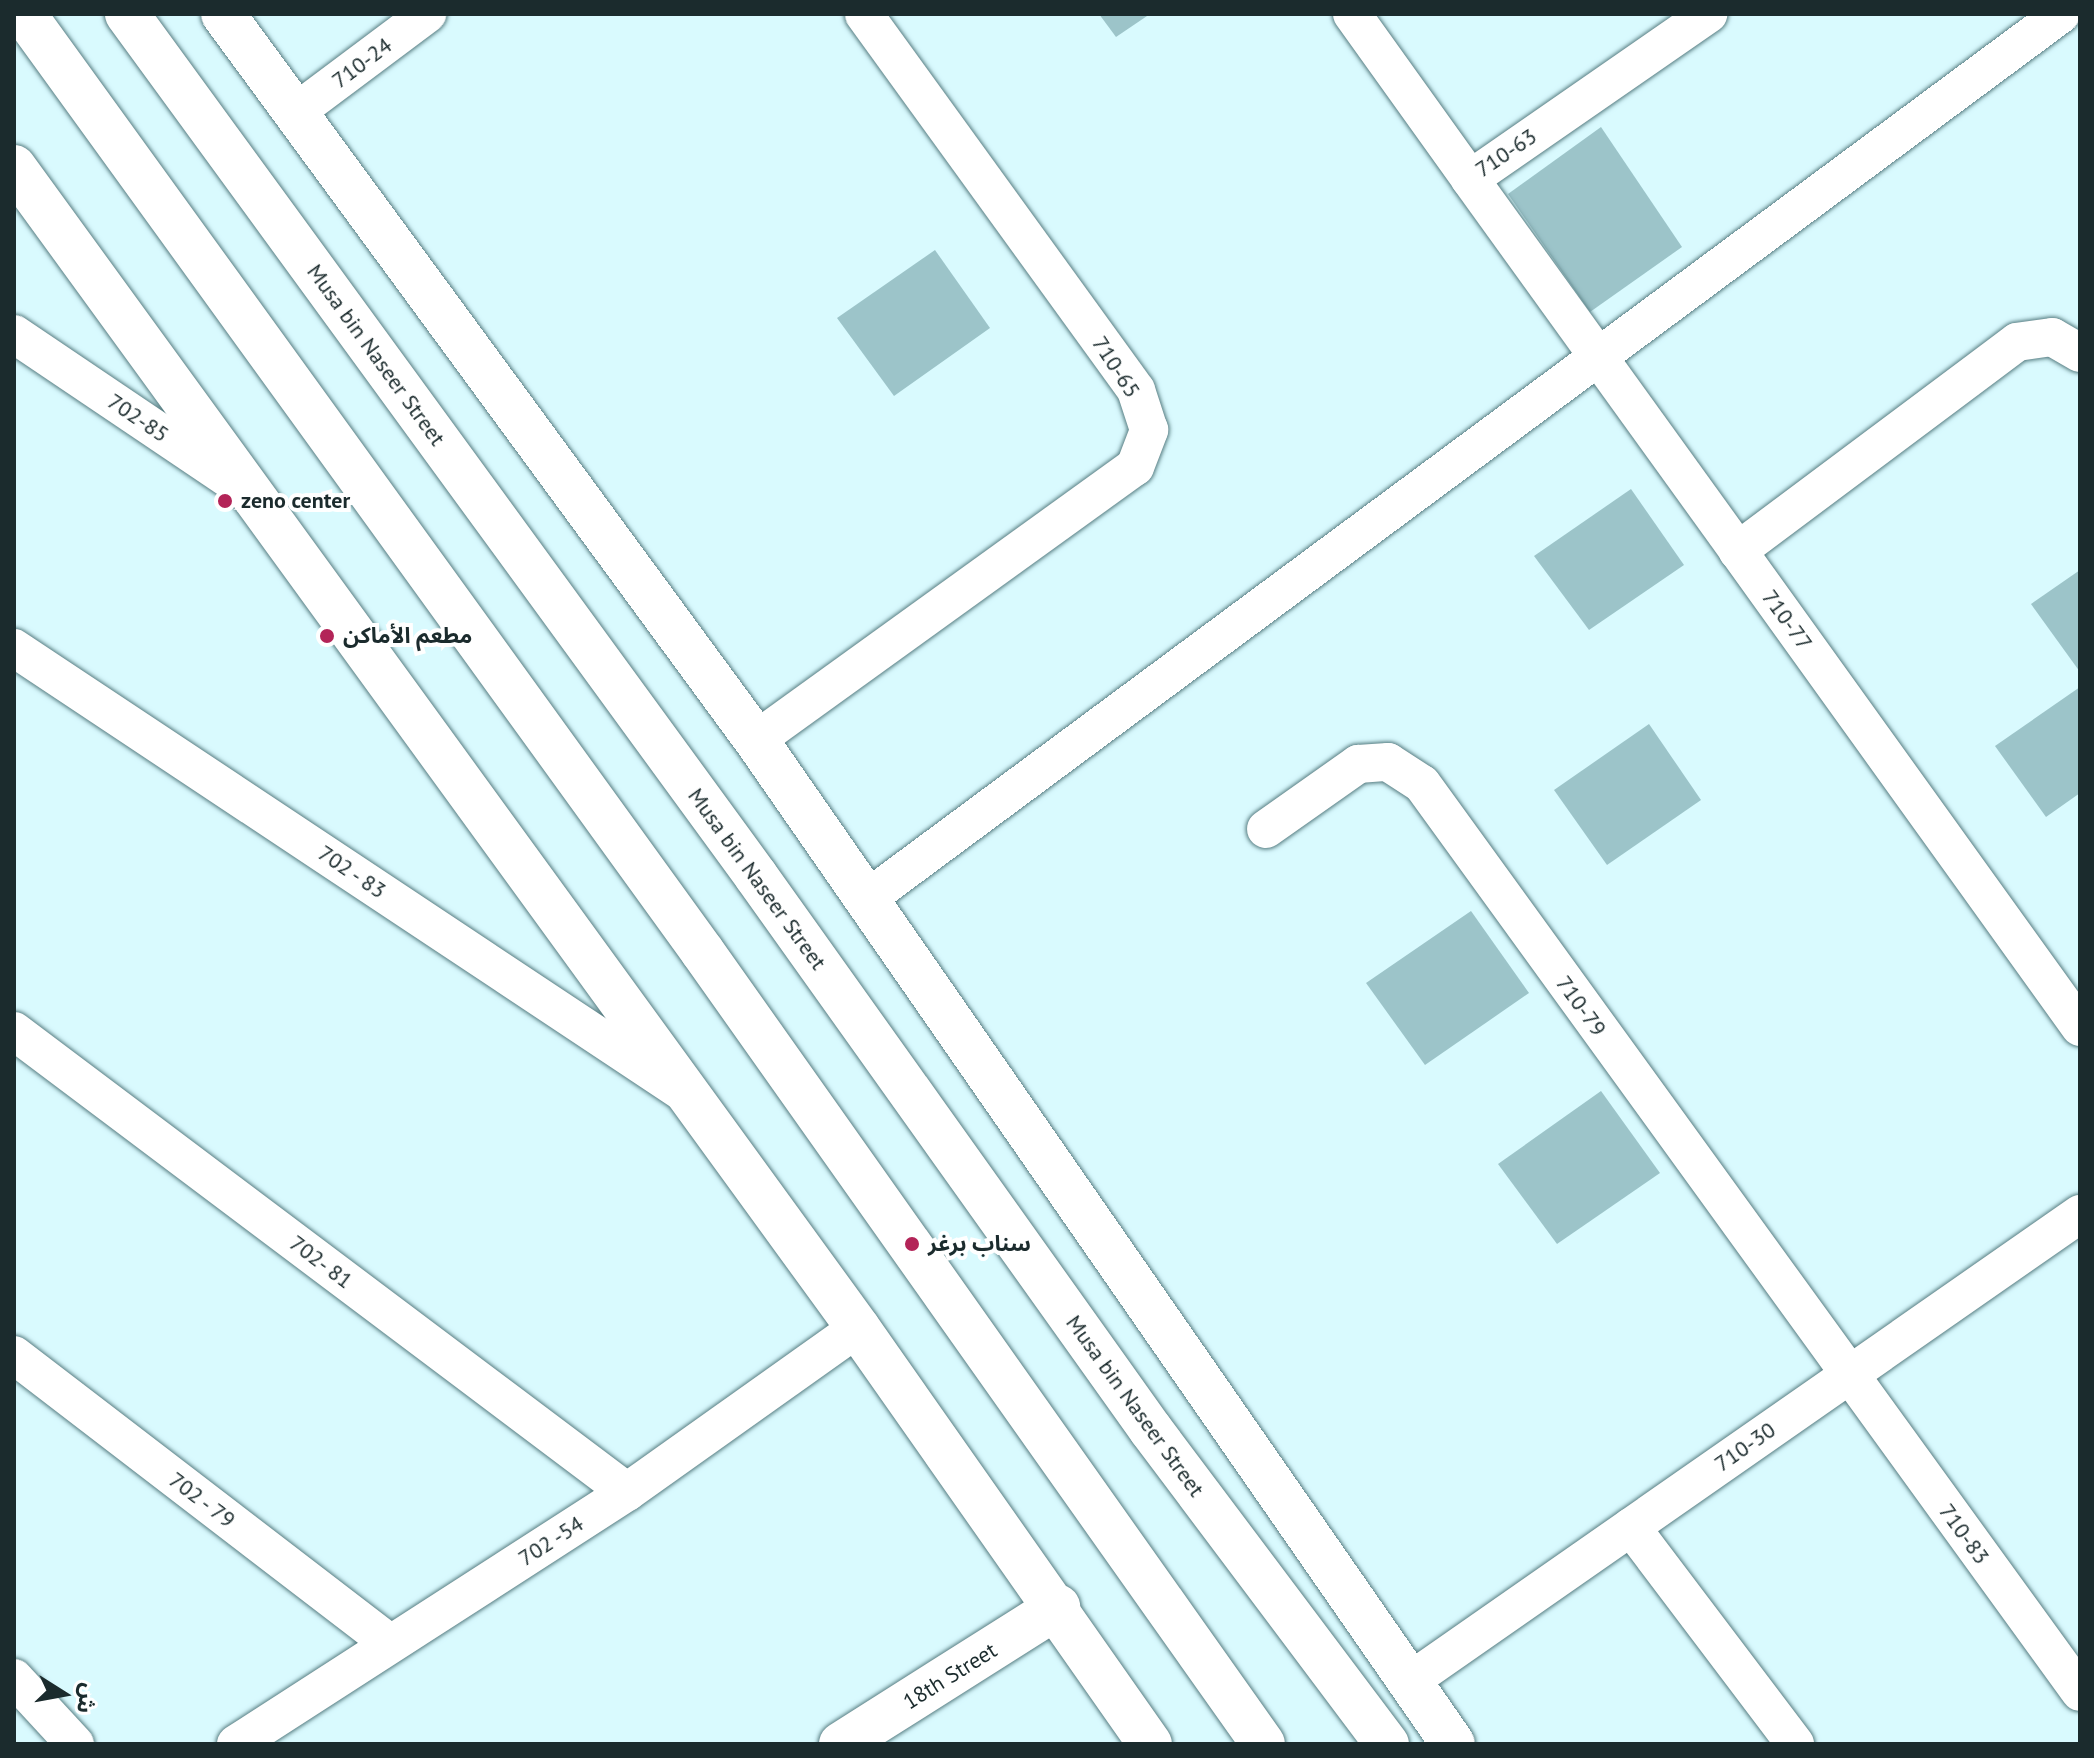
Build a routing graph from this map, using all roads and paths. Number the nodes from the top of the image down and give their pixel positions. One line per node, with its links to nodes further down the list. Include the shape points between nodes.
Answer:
1 (24, 14): 39 (street, via 702,951)
2 (127, 14): 40 (street, Musa bin Naseer Street, via 756,876 1151,1430)
3 (223, 14): 9 (street)
4 (427, 14): 9 (street, 710-24)
5 (864, 14): 18 (street, 710-65, via 1136,390 1149,430 1135,467)
6 (1352, 14): 11 (street, 710-63)
7 (1708, 14): 11 (street, 710-63)
8 (2061, 14): 14 (street)
9 (296, 112): 18 (street)
10 (14, 167): 15 (street)
11 (1470, 179): 14 (street, 710-77)
12 (14, 334): 15 (street, 702-85)
13 (2080, 353): 16 (street, via 2052,337 2017,342)
14 (1598, 357): 16 (street, 710-77); 20 (street)
15 (262, 502): 23 (street)
16 (1738, 551): 21 (street, 710-77)
17 (14, 648): 23 (street, 702 - 83)
18 (756, 740): 20 (street)
19 (1266, 829): 27 (street, 710-79, via 1358,764 1388,762 1422,784)
20 (868, 898): 33 (street)
21 (2080, 1027)
22 (14, 1031): 28 (street, 702- 81)
23 (689, 1096): 25 (street)
24 (2080, 1214): 27 (street, 710-30)
25 (858, 1328): 28 (street, 702 -54); 30 (street)
26 (14, 1355): 31 (street, 702 - 79)
27 (1848, 1376): 29 (street, 710-30); 34 (street, 710-83)
28 (627, 1492): 31 (street, 702 -54)
29 (1631, 1527): 33 (street, 710-30); 42 (street)
30 (1058, 1607): 37 (street, 18th Street); 38 (street)
31 (390, 1644): 36 (street, 702 -54)
32 (14, 1678): 35 (street)
33 (1410, 1681): 41 (street)
34 (2080, 1692)
35 (75, 1744)
36 (236, 1744)
37 (841, 1744)
38 (1150, 1744)
39 (1263, 1744)
40 (1387, 1744)
41 (1453, 1744)
42 (1795, 1744)

